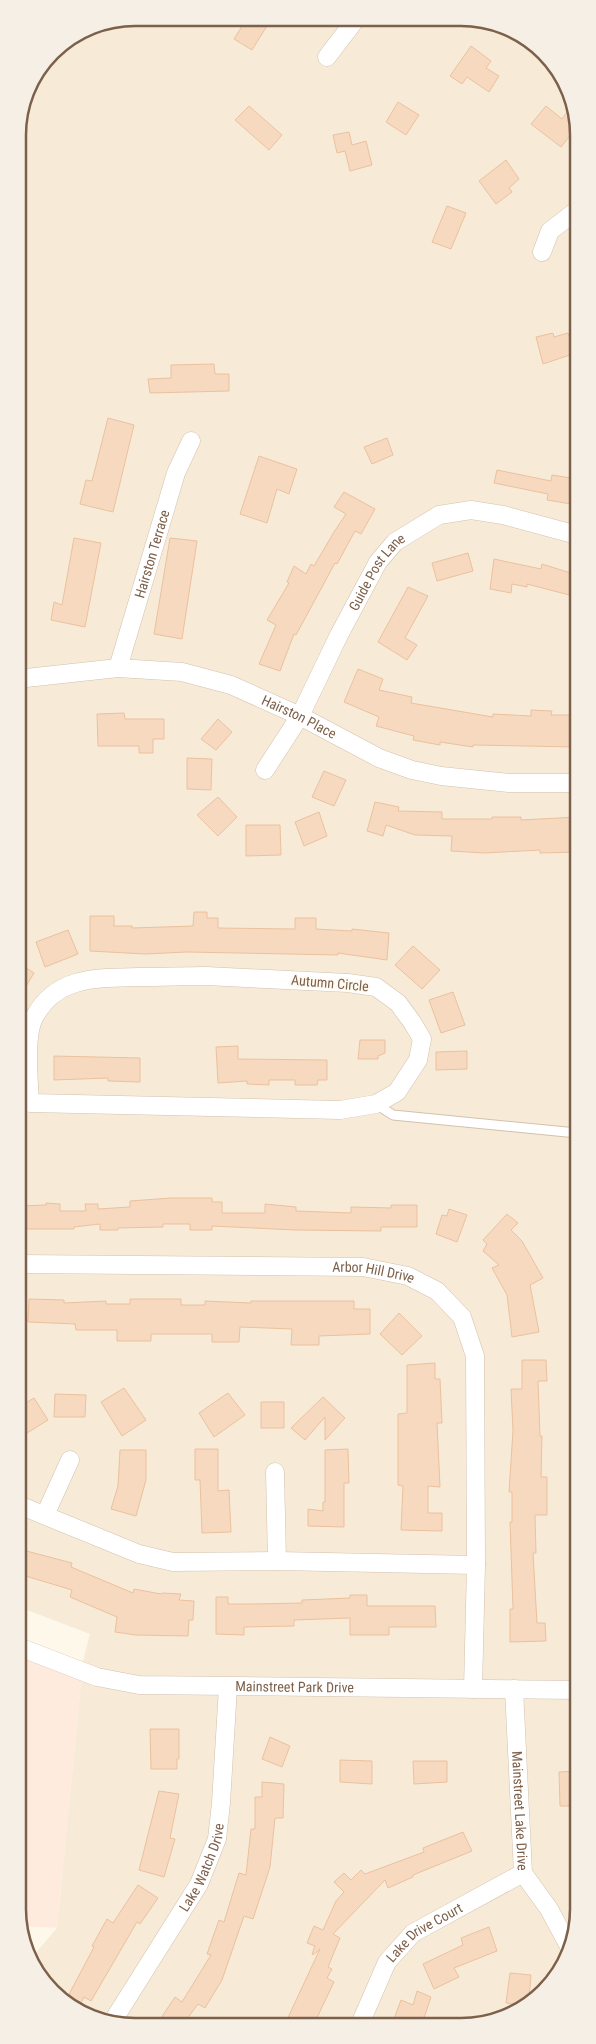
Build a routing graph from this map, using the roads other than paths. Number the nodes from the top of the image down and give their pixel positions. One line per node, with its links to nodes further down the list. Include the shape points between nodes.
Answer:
1 (351, 26): 2 (street)
2 (327, 57)
3 (570, 216): 4 (street, via 550,231)
4 (542, 252)
5 (191, 441): 7 (street, Hairston Terrace, via 176,473)
6 (570, 533): 9 (street, Guide Post Lane, via 471,510 439,515 395,542 378,562)
7 (118, 668): 8 (street, Hairston Place); 9 (street, Hairston Place, via 182,672 230,685)
8 (26, 678)
9 (300, 716): 10 (street, Guide Post Lane); 11 (street, Hairston Place, via 379,758 412,770 509,783)
10 (265, 770)
11 (570, 783)
12 (26, 1073): 14 (street, Autumn Circle, via 34,1016 53,993 75,982 94,978 206,976 348,983 376,987 398,1003 422,1039 418,1060 397,1092)
13 (26, 1103): 14 (street, Autumn Circle, via 340,1110)
14 (376, 1104): 15 (lane, via 393,1115)
15 (570, 1132)
16 (26, 1264): 22 (street, Arbor Hill Drive, via 363,1267 408,1276 437,1291 462,1317 475,1356)
17 (70, 1460): 20 (street)
18 (275, 1472): 21 (street)
19 (26, 1508): 20 (street)
20 (45, 1515): 21 (street, via 139,1554 173,1562)
21 (277, 1561): 22 (street)
22 (476, 1565): 25 (street, Arbor Hill Drive)
23 (26, 1650): 24 (street, Mainstreet Park Drive, via 97,1677 139,1685)
24 (228, 1687): 25 (street, Mainstreet Park Drive); 30 (street, Lake Watch Drive, via 216,1839 199,1884)
25 (473, 1689): 26 (street, Mainstreet Park Drive)
26 (514, 1690): 27 (street, Mainstreet Park Drive); 28 (street, Mainstreet Lake Drive)
27 (570, 1690)
28 (523, 1873): 29 (street, Mainstreet Lake Drive, via 550,1910); 31 (street, Lake Drive Court, via 413,1933 387,1962)
29 (565, 1940)
30 (116, 2016)
31 (363, 2018)

